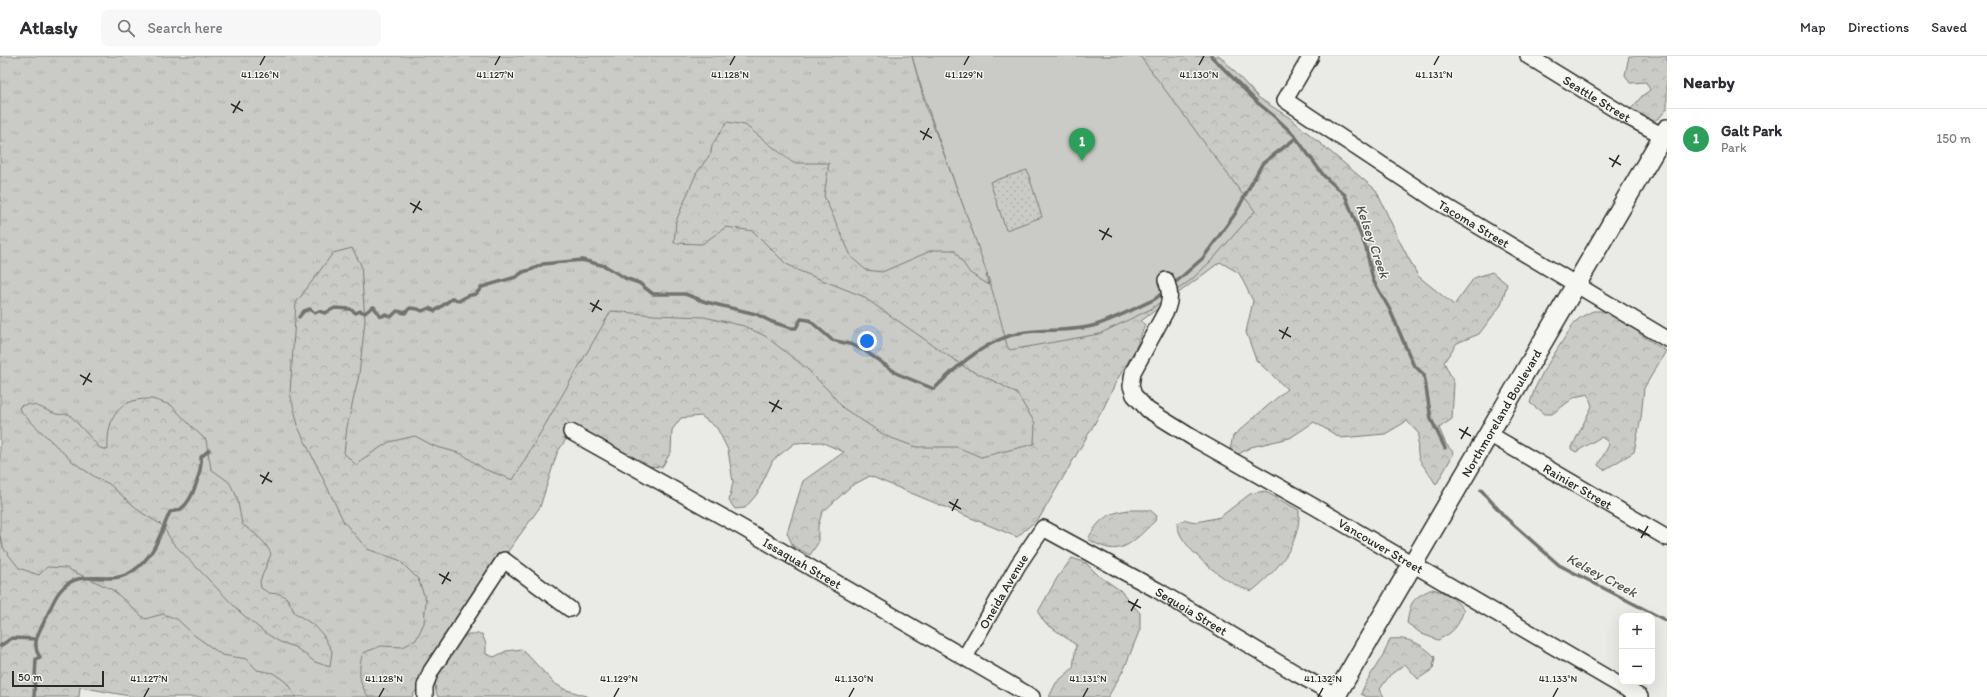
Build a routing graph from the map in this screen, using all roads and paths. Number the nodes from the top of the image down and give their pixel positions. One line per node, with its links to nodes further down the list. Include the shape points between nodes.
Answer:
1 (1311, 56): 5 (street, Tacoma Street, via 1285,100 1435,200)
2 (1528, 56): 3 (street, Seattle Street, via 1626,116)
3 (1666, 134): 5 (street, Northmoreland Boulevard)
4 (1166, 280): 11 (street, Vancouver Street, via 1170,301 1136,364 1131,386 1134,395 1148,410 1198,441)
5 (1576, 286): 6 (street, Tacoma Street); 8 (street, Northmoreland Boulevard)
6 (1667, 339)
7 (571, 432): 13 (street, Issaquah Street)
8 (1489, 434): 10 (street, Rainier Street); 11 (street, Northmoreland Boulevard)
9 (1043, 528): 13 (street, Oneida Avenue, via 1018,565); 14 (street, Sequoia Street, via 1157,590)
10 (1667, 538)
11 (1412, 564): 14 (street, Northmoreland Boulevard); 17 (street, Vancouver Street)
12 (570, 609): 15 (street, via 504,560 431,671 425,686)
13 (965, 657): 16 (street, Issaquah Street)
14 (1336, 696)
15 (425, 697)
16 (1032, 697)
17 (1640, 697)

